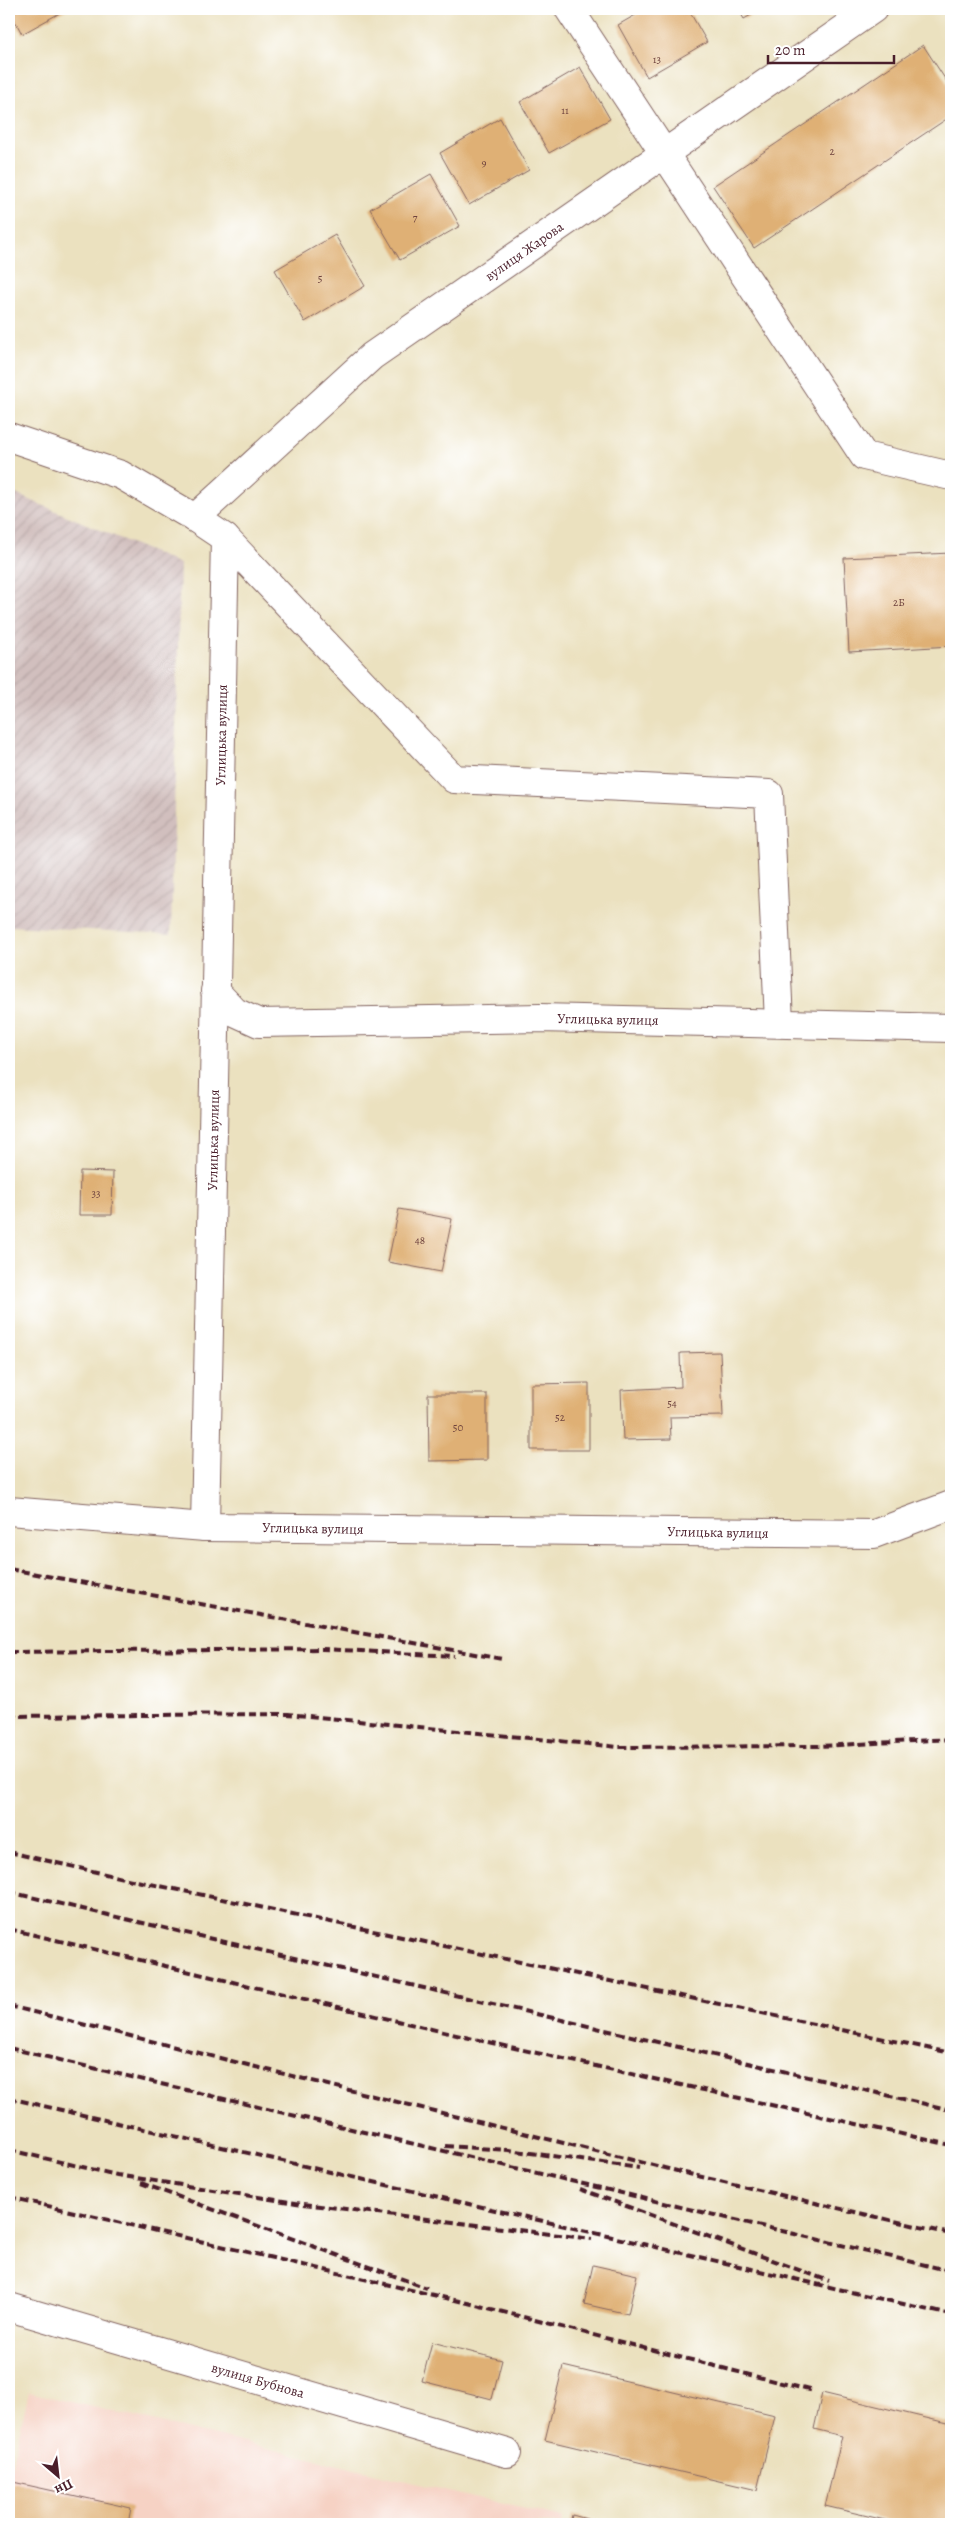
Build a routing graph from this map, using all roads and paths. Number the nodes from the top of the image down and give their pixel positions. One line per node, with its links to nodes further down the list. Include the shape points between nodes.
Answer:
1 (569, 9): 3 (street)
2 (873, 9): 3 (street, вулиця Жарова)
3 (664, 153): 5 (street, via 864,456); 6 (street, вулиця Жарова, via 372,356)
4 (9, 437): 6 (street, via 120,475)
5 (951, 476)
6 (196, 518): 7 (street)
7 (224, 538): 8 (street, Углицька вулиця); 9 (street, via 454,780 769,794)
8 (216, 992): 9 (street, Углицька вулиця, via 235,1012 259,1023 540,1018); 13 (street, Углицька вулиця)
9 (779, 1023): 10 (street, Углицька вулиця)
10 (951, 1028)
11 (951, 1505): 13 (street, Углицька вулиця, via 874,1534)
12 (9, 1511): 13 (street)
13 (205, 1527)
14 (9, 2307): 15 (street, вулиця Бубнова)
15 (507, 2453)

